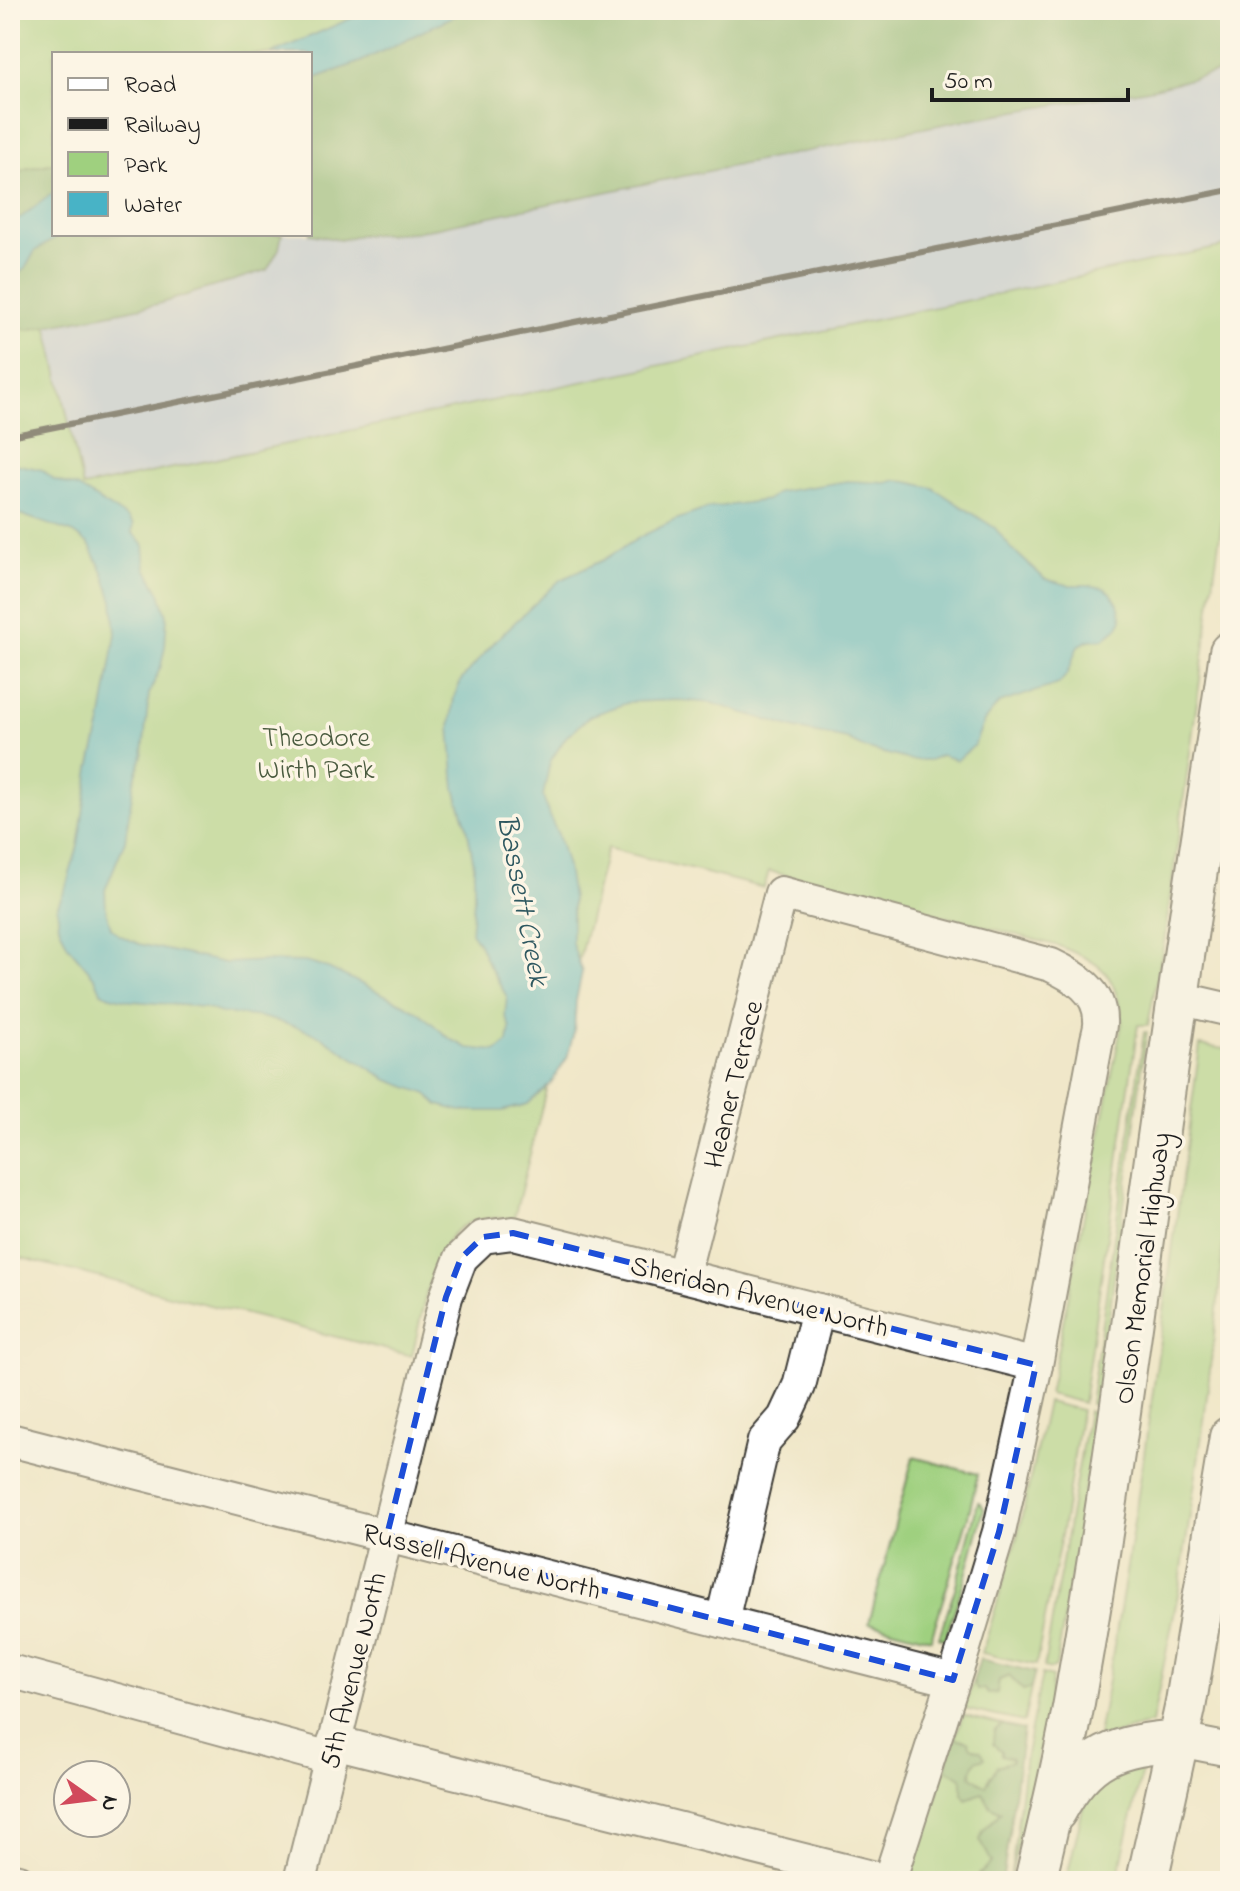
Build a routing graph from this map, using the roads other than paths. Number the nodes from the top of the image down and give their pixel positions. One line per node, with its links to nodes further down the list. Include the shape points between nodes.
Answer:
1 (1230, 652): 2 (main road, Olson Memorial Highway)
2 (1178, 998): 3 (street); 17 (main road, Olson Memorial Highway, via 1101,1539)
3 (1230, 1010)
4 (483, 1237): 5 (street, Sheridan Avenue North, via 513,1233); 10 (street, 5th Avenue North, via 461,1258 446,1297)
5 (683, 1275): 6 (street, Sheridan Avenue North); 7 (street, Heaner Terrace, via 781,893 1051,965 1078,978 1094,996 1101,1018)
6 (818, 1310): 7 (street, Sheridan Avenue North); 11 (street, via 799,1386 784,1418 764,1441)
7 (1036, 1365): 13 (street, via 999,1532)
8 (1230, 1437): 14 (main road)
9 (10, 1440): 10 (street, Russell Avenue North)
10 (387, 1535): 11 (street, Russell Avenue North); 15 (street, 5th Avenue North)
11 (722, 1621): 13 (street, Russell Avenue North)
12 (10, 1671): 15 (street)
13 (953, 1680): 21 (street)
14 (1179, 1740): 16 (street); 17 (main road, via 1126,1747 1100,1758 1073,1783); 23 (main road)
15 (332, 1750): 20 (street, 5th Avenue North); 21 (street)
16 (1230, 1750)
17 (1047, 1830): 22 (main road, Olson Memorial Highway)
18 (10, 1879): 19 (street)
19 (19, 1881)
20 (300, 1881)
21 (888, 1881)
22 (1035, 1881)
23 (1147, 1881)

